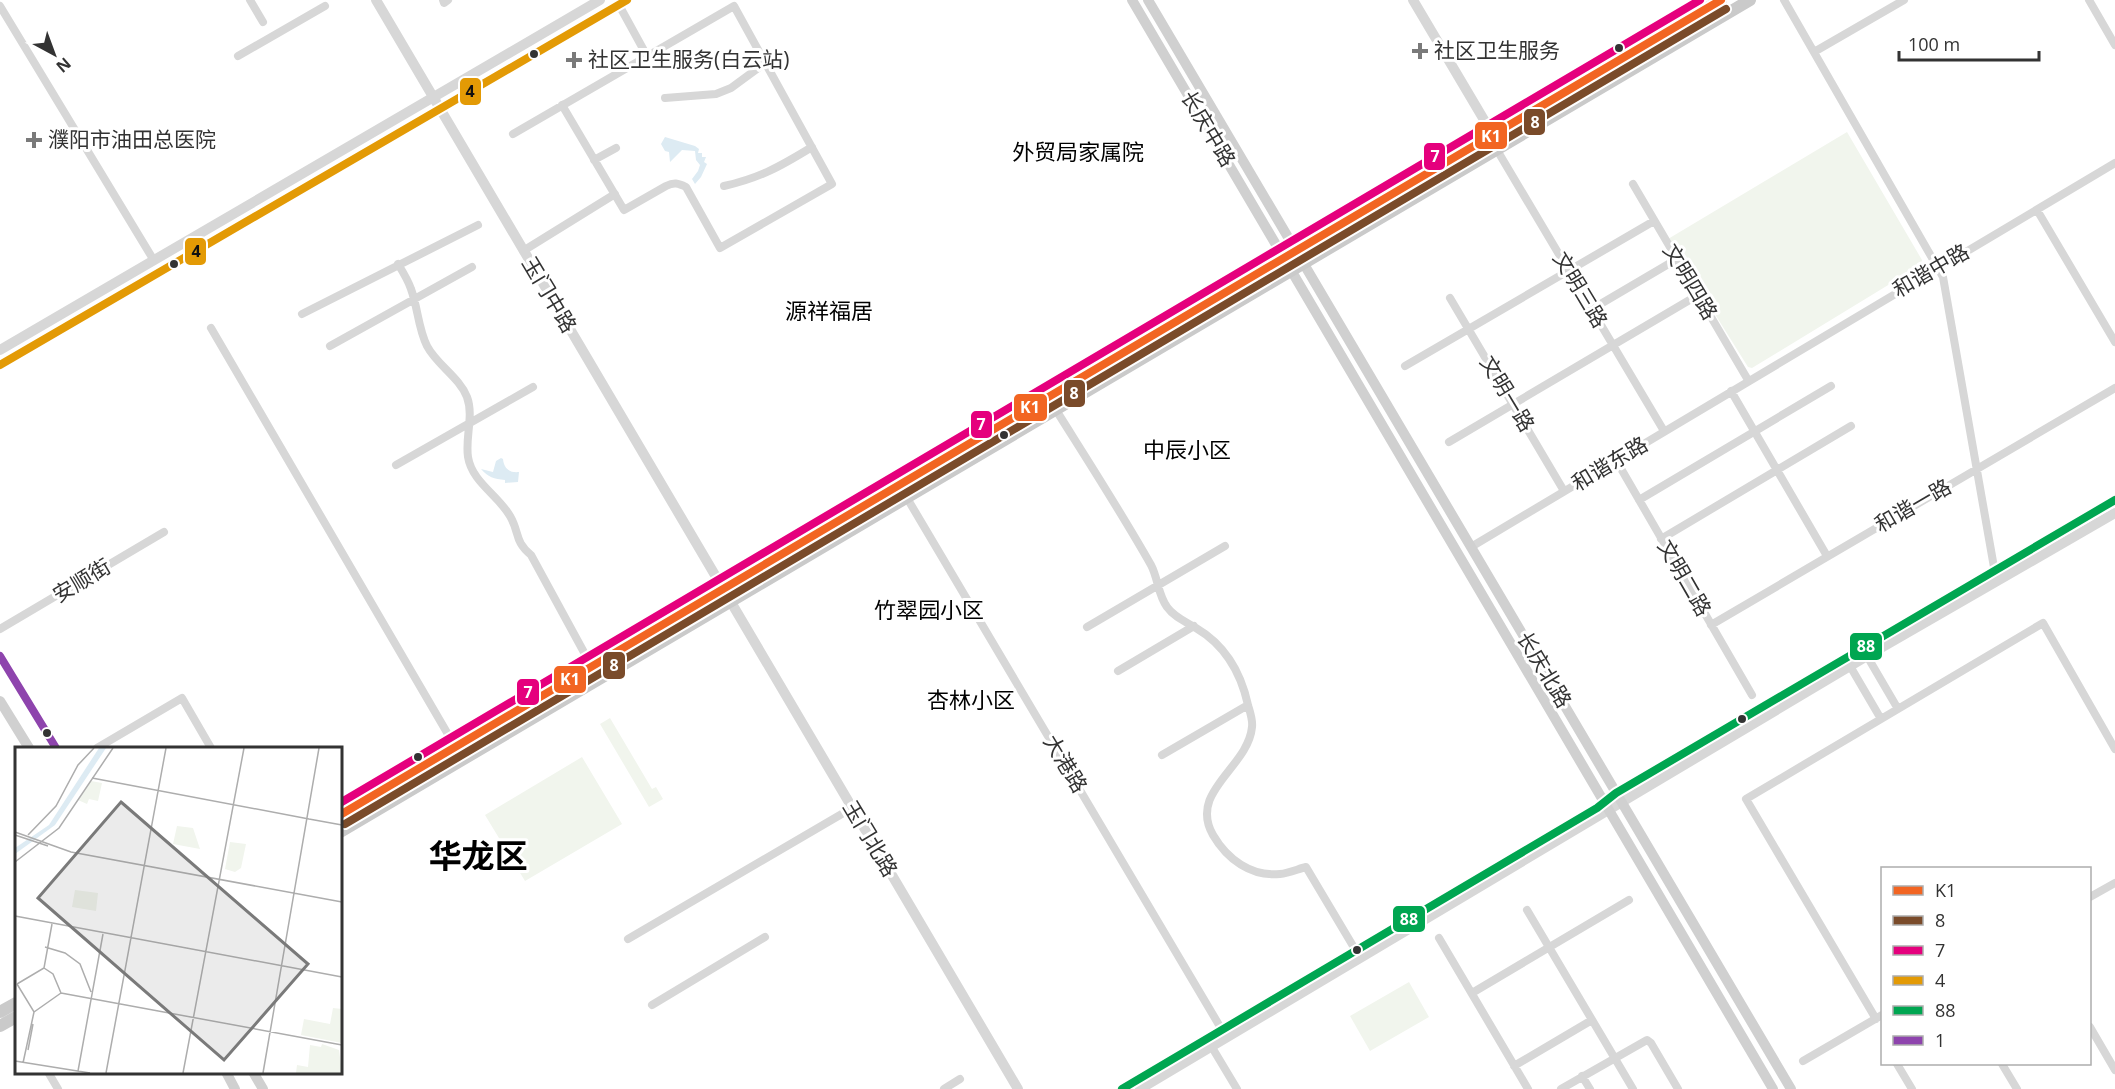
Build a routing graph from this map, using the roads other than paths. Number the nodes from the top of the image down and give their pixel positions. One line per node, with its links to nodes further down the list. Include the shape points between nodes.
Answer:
1 (250, 0): 17 (street)
2 (376, 0): 23 (street, 玉门中路)
3 (443, 0): 4 (street)
4 (448, 0)
5 (600, 0): 23 (street)
6 (1132, 0): 43 (main road, 长庆中路)
7 (1148, 0): 41 (main road, 长庆中路)
8 (1413, 0): 28 (street)
9 (1720, 0): 28 (main road)
10 (1750, 0): 31 (main road)
11 (1784, 0): 19 (street)
12 (1904, 0): 19 (street)
13 (2089, 0): 18 (street)
14 (623, 2): 21 (street); 26 (street)
15 (0, 6): 42 (street)
16 (326, 6): 20 (street)
17 (263, 22)
18 (2115, 45)
19 (1814, 52): 48 (street)
20 (238, 56)
21 (647, 56): 22 (street, via 734,6); 25 (street)
22 (765, 63): 24 (street, via 716,94); 29 (street)
23 (433, 98): 26 (street, 玉门中路); 42 (street)
24 (665, 98)
25 (562, 105): 27 (street); 32 (street)
26 (439, 109): 40 (street, 玉门中路); 62 (street)
27 (513, 134)
28 (1494, 135): 41 (main road)
29 (812, 147): 35 (street, via 767,173); 36 (street, via 832,184 720,248 680,184 672,183 624,210)
30 (616, 148): 32 (street)
31 (1497, 150): 46 (main road); 50 (street, 文明三路)
32 (594, 160): 36 (street)
33 (2115, 163): 37 (street, 和谐中路)
34 (1633, 184): 38 (street, 文明四路)
35 (724, 186)
36 (615, 194): 40 (street)
37 (2037, 210): 48 (street, 和谐中路); 58 (street)
38 (1654, 221): 44 (street, 文明四路); 50 (street)
39 (478, 225): 45 (street)
40 (523, 251): 92 (street, 玉门中路)
41 (1297, 251): 43 (main road); 46 (main road, 长庆北路)
42 (153, 259): 61 (street)
43 (1284, 259): 49 (main road, 长庆北路); 92 (main road)
44 (1677, 259): 51 (street, 文明四路); 54 (street)
45 (398, 264): 53 (street); 55 (street)
46 (1304, 264): 49 (main road); 88 (main road, 长庆北路)
47 (472, 267): 53 (street)
48 (1939, 267): 64 (street, 和谐中路); 78 (street)
49 (1291, 271): 70 (main road); 116 (main road, 长庆北路)
50 (1569, 271): 54 (street, 文明三路); 57 (street)
51 (1698, 295): 59 (street); 64 (street, 文明四路)
52 (1450, 298): 57 (street, 文明一路)
53 (414, 300): 60 (street); 71 (street, via 427,346 466,396)
54 (1592, 309): 59 (street, 文明三路)
55 (302, 314)
56 (211, 328): 112 (street)
57 (1468, 329): 63 (street); 69 (street, 文明一路)
58 (2115, 342)
59 (1613, 345): 69 (street); 73 (street, 文明三路)
60 (330, 346)
61 (0, 350)
62 (0, 365)
63 (1405, 366)
64 (1748, 380): 68 (street, 和谐东路)
65 (1831, 386): 74 (street)
66 (533, 387): 71 (street)
67 (2115, 388): 78 (street, 和谐一路)
68 (1731, 391): 73 (street, 和谐东路); 74 (street)
69 (1513, 404): 75 (street); 80 (street, 文明一路)
70 (1056, 410): 81 (main road); 91 (street, via 1150,564)
71 (469, 423): 77 (street); 101 (street, via 470,465 508,512 520,545 531,555)
72 (1851, 426): 79 (street)
73 (1664, 431): 76 (street, 和谐东路)
74 (1754, 432): 79 (street); 82 (street)
75 (1449, 442)
76 (1616, 460): 80 (street, 和谐东路); 82 (street, 文明二路)
77 (396, 465)
78 (1977, 469): 89 (street, 和谐一路); 90 (street)
79 (1777, 470): 86 (street); 89 (street)
80 (1564, 491): 88 (street, 和谐东路)
81 (907, 498): 93 (main road); 138 (street, 大港路)
82 (1639, 500): 86 (street, 文明二路)
83 (2115, 500): 90 (street)
84 (2115, 513): 90 (street)
85 (164, 532): 97 (street, 安顺街)
86 (1661, 539): 94 (street, 文明二路)
87 (1226, 546): 91 (street)
88 (1471, 547): 115 (main road, 长庆北路)
89 (1827, 556): 94 (street, 和谐一路)
90 (1995, 575): 99 (street); 115 (street)
91 (1158, 585): 95 (street, via 1173,614); 96 (street)
92 (723, 589): 93 (street, 玉门北路); 101 (main road)
93 (730, 602): 117 (street, 玉门北路); 119 (main road)
94 (1711, 625): 103 (street, 文明二路)
95 (1194, 626): 102 (street); 105 (street, via 1230,660)
96 (1087, 627)
97 (0, 629)
98 (0, 656): 109 (main road)
99 (1867, 656): 100 (street); 106 (street)
100 (1850, 666): 107 (street); 115 (street)
101 (592, 667): 112 (main road)
102 (1118, 671)
103 (1752, 695)
104 (0, 701): 108 (main road)
105 (1248, 705): 114 (street); 128 (street, via 1252,727 1248,742 1213,791 1207,822 1225,851 1248,869 1280,874 1306,867)
106 (1898, 709): 107 (street); 113 (street, via 2043,623)
107 (1881, 719): 133 (street, via 1746,799)
108 (28, 747)
109 (55, 747)
110 (99, 747): 111 (street, via 182,698)
111 (210, 747)
112 (456, 748): 118 (main road)
113 (2115, 749)
114 (1162, 755)
115 (1619, 798): 116 (street); 165 (main road, 长庆北路)
116 (1606, 806): 128 (street); 139 (street); 164 (main road, 长庆北路)
117 (852, 808): 126 (street); 156 (street, 玉门北路)
118 (342, 814)
119 (342, 831)
120 (2115, 883): 121 (street)
121 (2091, 896)
122 (1629, 900): 127 (street)
123 (1527, 910): 127 (street)
124 (765, 938): 131 (street)
125 (1439, 938): 129 (street)
126 (628, 939)
127 (1549, 948): 129 (street); 135 (street)
128 (1356, 951): 138 (street)
129 (1472, 993): 144 (street)
130 (15, 1004): 132 (main road)
131 (652, 1005)
132 (0, 1012)
133 (1879, 1017): 141 (street)
134 (15, 1018): 136 (main road)
135 (1592, 1020): 140 (street); 144 (street)
136 (0, 1026)
137 (2091, 1029): 145 (street)
138 (1222, 1030): 139 (street)
139 (1209, 1043): 151 (street); 157 (street); 158 (street)
140 (1614, 1058): 149 (street); 162 (street); 163 (street, via 1647,1040)
141 (1803, 1061)
142 (1898, 1065): 166 (street)
143 (2003, 1065): 167 (street)
144 (1514, 1066): 159 (street)
145 (2115, 1070)
146 (49, 1074): 152 (street)
147 (227, 1074): 153 (main road)
148 (254, 1074): 154 (main road)
149 (1582, 1076): 160 (street); 161 (street)
150 (960, 1079): 155 (street)
151 (1233, 1088)
152 (58, 1089)
153 (235, 1089)
154 (263, 1089)
155 (944, 1089)
156 (1018, 1089)
157 (1122, 1089)
158 (1140, 1089)
159 (1528, 1089)
160 (1560, 1089)
161 (1590, 1089)
162 (1633, 1089)
163 (1678, 1089)
164 (1773, 1089)
165 (1791, 1089)
166 (1912, 1089)
167 (2017, 1089)

